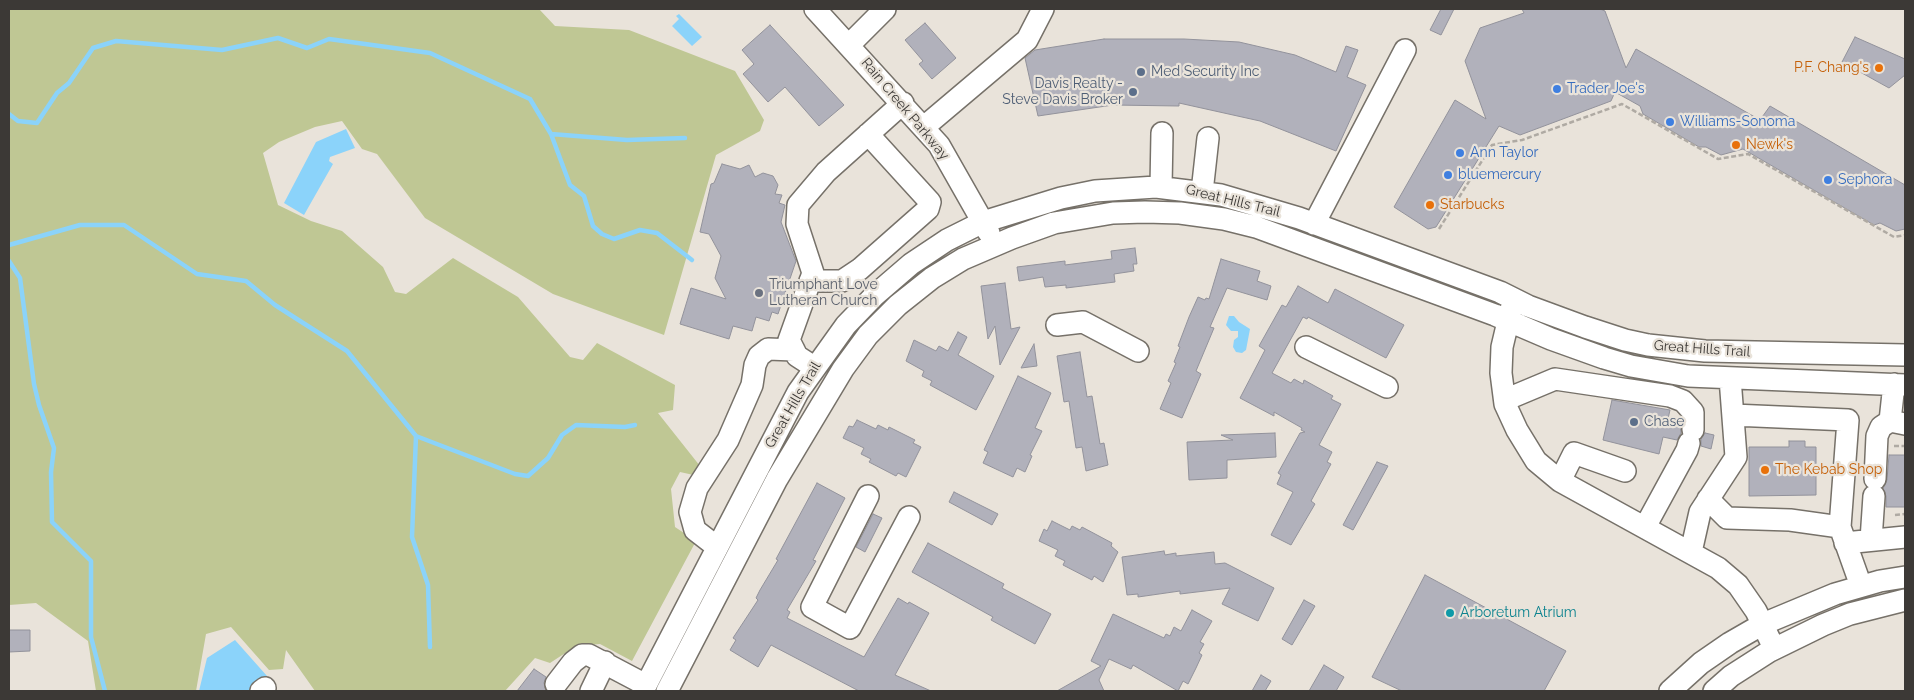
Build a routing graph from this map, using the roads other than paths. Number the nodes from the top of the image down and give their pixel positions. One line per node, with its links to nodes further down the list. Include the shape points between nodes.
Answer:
1 (815, 9): 4 (street, Rain Creek Parkway)
2 (885, 9): 4 (street)
3 (1043, 9): 7 (street, via 1027,40)
4 (850, 44): 6 (street, Rain Creek Parkway)
5 (1405, 50): 14 (street)
6 (902, 103): 7 (street, Rain Creek Parkway); 9 (street)
7 (924, 127): 13 (street, Rain Creek Parkway, via 952,165)
8 (1162, 133): 11 (street)
9 (868, 134): 16 (street, via 826,172 798,205 797,224 813,273); 16 (street, via 930,202 928,209 869,262 842,281)
10 (1208, 138): 11 (street)
11 (1182, 189): 12 (street); 13 (street, Great Hills Trail, via 1095,191); 14 (street, Great Hills Trail, via 1262,206)
12 (1180, 213): 15 (street, Great Hills Trail, via 1113,213 1082,217 1054,223); 18 (street, Great Hills Trail, via 1256,227)
13 (983, 222): 15 (street, Rain Creek Parkway); 24 (street, Great Hills Trail, via 947,240 897,276 846,325)
14 (1314, 224): 17 (street, Great Hills Trail)
15 (995, 245): 51 (street, Great Hills Trail, via 932,278 868,335 843,369 777,479)
16 (810, 281): 21 (street, via 789,340)
17 (1513, 299): 18 (street); 23 (street, Great Hills Trail, via 1625,340 1677,349)
18 (1508, 321): 25 (street, Great Hills Trail, via 1613,361 1688,376); 28 (street, via 1501,356)
19 (1057, 325): 22 (street, via 1083,322)
20 (1306, 348): 27 (street)
21 (794, 350): 24 (street, via 797,356); 40 (street, via 768,349 759,356 752,385 728,440 697,488 690,512 695,530)
22 (1138, 352)
23 (1905, 355)
24 (814, 367): 40 (street, Great Hills Trail)
25 (1730, 378): 26 (street, Great Hills Trail); 29 (street)
26 (1900, 384): 30 (street)
27 (1386, 387)
28 (1506, 404): 32 (street, via 1536,461); 36 (street, via 1519,393 1555,379 1588,391 1670,396 1683,401 1693,412 1688,450)
29 (1733, 415): 34 (street, via 1736,458); 37 (street, via 1848,420)
30 (1898, 423): 39 (street, via 1882,427 1877,436)
31 (1625, 471): 32 (street, via 1574,453)
32 (1560, 481): 36 (street)
33 (868, 496): 35 (street, via 812,607 850,628)
34 (1708, 500): 37 (street, via 1727,518 1790,520); 41 (street, via 1700,512)
35 (909, 517)
36 (1645, 527): 41 (street)
37 (1842, 535): 39 (street); 43 (street)
38 (1905, 537): 39 (street)
39 (1871, 540)
40 (718, 547): 49 (street, Great Hills Trail)
41 (1691, 552): 45 (street, via 1738,585)
42 (1905, 577): 43 (street)
43 (1861, 586): 45 (street, via 1810,603)
44 (1905, 600): 46 (street, via 1850,614)
45 (1763, 624): 46 (street); 52 (street, via 1701,663)
46 (1774, 648): 53 (street)
47 (605, 662): 48 (street, via 582,656 573,662); 49 (street); 50 (street)
48 (556, 684)
49 (644, 688)
50 (591, 691)
51 (667, 691)
52 (1670, 691)
53 (1714, 691)

